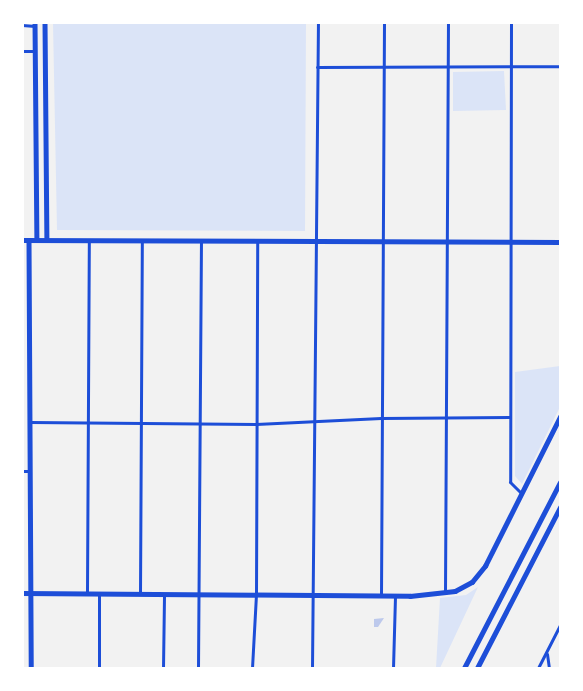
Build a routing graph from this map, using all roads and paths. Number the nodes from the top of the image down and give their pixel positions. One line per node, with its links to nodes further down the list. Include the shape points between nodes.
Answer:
1 (45, 22): 18 (street)
2 (318, 22): 14 (street)
3 (384, 22): 10 (street)
4 (448, 22): 11 (street)
5 (511, 22): 12 (street)
6 (35, 24): 7 (street); 9 (street)
7 (22, 25)
8 (22, 51): 9 (street)
9 (35, 51): 17 (street)
10 (383, 66): 11 (street); 14 (street); 24 (street)
11 (448, 66): 12 (street); 25 (street)
12 (510, 66): 13 (street); 26 (street)
13 (561, 66)
14 (317, 67): 23 (street)
15 (22, 240): 16 (street)
16 (29, 240): 17 (street); 33 (street)
17 (37, 240): 18 (street)
18 (47, 240): 19 (street)
19 (89, 240): 20 (street); 34 (street)
20 (142, 240): 21 (street); 35 (street)
21 (201, 241): 22 (street); 36 (street)
22 (257, 241): 23 (street); 37 (street)
23 (316, 241): 24 (street); 32 (street)
24 (381, 241): 25 (street); 30 (street)
25 (447, 241): 26 (street); 31 (street)
26 (510, 242): 27 (street); 28 (street)
27 (561, 242)
28 (510, 417): 31 (street); 41 (street, via 510,482)
29 (561, 417): 41 (street)
30 (381, 418): 31 (street); 32 (street); 53 (street)
31 (446, 418): 45 (street)
32 (315, 421): 37 (street); 52 (street)
33 (30, 422): 34 (street); 39 (street)
34 (88, 422): 35 (street); 46 (street)
35 (141, 423): 36 (street); 48 (street)
36 (200, 423): 37 (street); 50 (street)
37 (256, 424): 51 (street)
38 (22, 471): 39 (street)
39 (30, 471): 44 (street)
40 (561, 482): 64 (main road)
41 (522, 494): 45 (street, via 479,575 464,588)
42 (561, 507): 65 (main road)
43 (22, 593): 44 (street)
44 (31, 593): 46 (street); 57 (street)
45 (445, 593): 54 (street)
46 (87, 594): 47 (street)
47 (99, 594): 48 (street); 58 (street)
48 (140, 594): 49 (street)
49 (164, 594): 50 (street); 59 (street)
50 (198, 595): 51 (street); 60 (street)
51 (256, 595): 52 (street); 61 (street)
52 (313, 596): 53 (street); 62 (street)
53 (381, 596): 54 (street)
54 (395, 596): 63 (street)
55 (561, 625): 56 (street)
56 (547, 652): 66 (street); 67 (street)
57 (31, 669)
58 (99, 669)
59 (163, 669)
60 (198, 669)
61 (252, 669)
62 (312, 669)
63 (393, 669)
64 (464, 669)
65 (477, 669)
66 (538, 669)
67 (549, 669)

